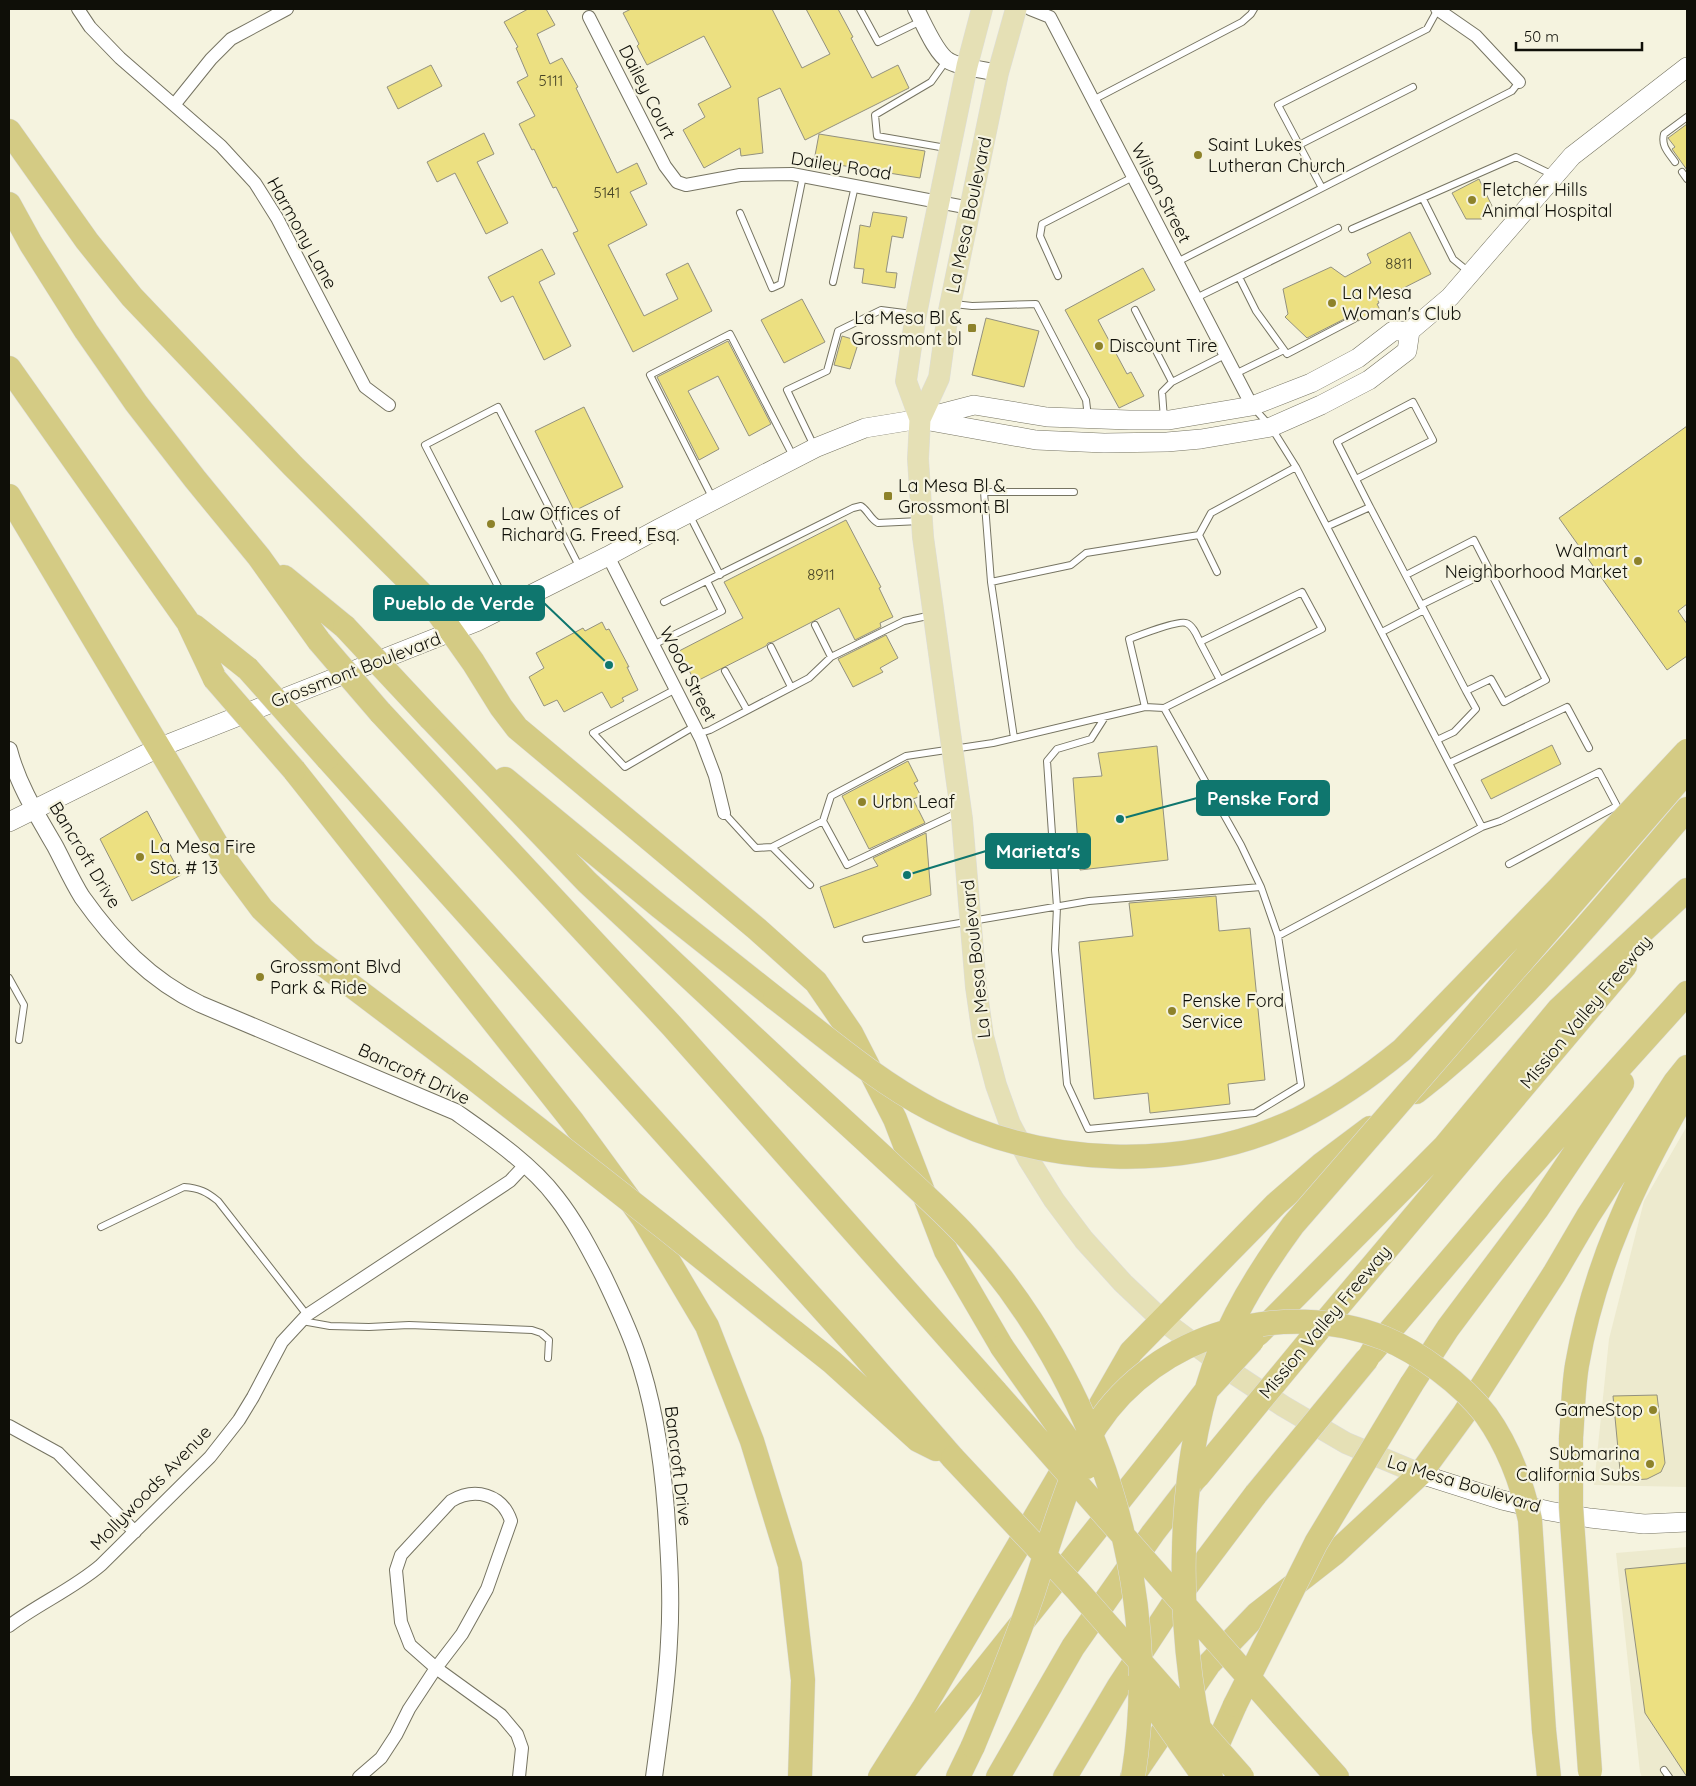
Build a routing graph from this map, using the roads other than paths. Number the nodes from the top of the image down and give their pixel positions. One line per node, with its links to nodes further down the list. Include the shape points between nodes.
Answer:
1 (78, 9): 18 (street, Harmony Lane, via 90,27 120,58)
2 (287, 9): 18 (street, via 231,39)
3 (860, 9): 9 (lane, via 878,42)
4 (982, 9): 12 (main road, La Mesa Boulevard)
5 (1016, 9): 14 (main road, La Mesa Boulevard)
6 (1030, 9): 17 (street, Wilson Street, via 1050,17)
7 (1254, 9): 17 (lane, via 1242,22)
8 (1438, 9): 15 (street, via 1476,36); 21 (lane, via 1428,29 1278,106)
9 (919, 15): 11 (street)
10 (589, 17): 29 (street, Dailey Court)
11 (946, 60): 12 (street); 22 (lane, via 931,82 875,115 877,136)
12 (967, 66): 14 (street); 22 (main road, La Mesa Boulevard)
13 (1687, 67): 25 (main road, Grossmont Boulevard, via 1572,156)
14 (998, 73): 35 (main road, La Mesa Boulevard)
15 (1519, 82): 31 (lane, via 1512,91)
16 (1413, 86): 21 (lane)
17 (1093, 100): 27 (street, Wilson Street)
18 (174, 105): 55 (street, Harmony Lane, via 221,146 255,183 277,218 366,387)
19 (1687, 117): 23 (lane, via 1664,134 1662,142)
20 (9, 131): 88 (highway, via 87,241 132,297 293,466 432,604)
21 (1299, 145): 31 (lane)
22 (950, 148): 33 (main road, La Mesa Boulevard)
23 (1675, 162)
24 (1682, 172): 28 (lane)
25 (1555, 175): 32 (lane, via 1516,157); 40 (main road, Grossmont Boulevard)
26 (802, 176): 29 (street, Dailey Road, via 740,175 686,185); 30 (street, Dailey Road); 36 (lane, via 781,284 772,288)
27 (1133, 177): 39 (street, Wilson Street); 41 (lane, via 1042,224 1040,236)
28 (1687, 179)
29 (676, 182)
30 (855, 186): 33 (street, Dailey Road); 43 (lane)
31 (1322, 188): 39 (lane)
32 (1422, 198): 38 (lane); 40 (lane, via 1453,259)
33 (939, 201): 35 (street, Dailey Road); 47 (main road, La Mesa Boulevard)
34 (9, 204): 74 (highway, via 86,331 136,403)
35 (970, 208): 45 (main road, La Mesa Boulevard)
36 (740, 212)
37 (1338, 228): 42 (lane)
38 (1352, 230)
39 (1177, 262): 44 (street, Wilson Street)
40 (1470, 273): 49 (main road, Grossmont Boulevard, via 1450,297)
41 (1058, 276)
42 (1239, 277): 44 (lane); 50 (lane, via 1256,311)
43 (833, 282)
44 (1196, 298): 51 (street, Wilson Street)
45 (951, 303): 57 (lane, via 972,306 1036,304 1086,400); 58 (main road, La Mesa Boulevard, via 939,378)
46 (1134, 310): 54 (lane)
47 (916, 314): 58 (main road, La Mesa Boulevard, via 906,381); 61 (lane, via 881,310 838,331 827,371 787,390)
48 (1354, 319): 50 (lane, via 1287,354)
49 (1410, 331): 56 (main road, Grossmont Boulevard, via 1393,331 1358,358 1311,383); 60 (main road, Grossmont Boulevard, via 1407,351 1369,380)
50 (1284, 350): 53 (lane)
51 (1225, 355): 53 (street, Wilson Street); 54 (lane)
52 (9, 368): 86 (highway)
53 (1236, 374): 56 (street, Wilson Street)
54 (1172, 382): 59 (lane, via 1162,392)
55 (389, 405)
56 (1252, 406): 59 (main road, Grossmont Boulevard); 60 (lane)
57 (1088, 418): 58 (main road, Grossmont Boulevard, via 1047,417 974,405); 59 (main road, Grossmont Boulevard)
58 (920, 420): 60 (main road, Grossmont Boulevard, via 1036,440 1104,443 1201,439); 61 (main road, Grossmont Boulevard, via 865,428); 70 (main road, La Mesa Boulevard)
59 (1164, 420)
60 (1271, 426): 63 (lane)
61 (815, 448): 62 (main road, Grossmont Boulevard)
62 (794, 458): 67 (main road, Grossmont Boulevard); 67 (lane, via 730,334 650,375)
63 (1296, 467): 71 (lane); 72 (lane, via 1211,513)
64 (1356, 479): 64 (lane, via 1337,442 1413,402 1433,440); 68 (lane)
65 (1074, 492): 81 (lane, via 984,492)
66 (9, 496): 107 (highway)
67 (714, 500): 69 (main road, Grossmont Boulevard)
68 (1370, 507): 71 (lane); 79 (lane)
69 (688, 513): 73 (main road, Grossmont Boulevard); 78 (lane)
70 (921, 521): 78 (lane, via 878,523 861,506); 85 (main road, La Mesa Boulevard)
71 (1328, 526): 89 (lane)
72 (1199, 535): 77 (lane); 81 (lane, via 1086,553 1071,566)
73 (608, 556): 75 (main road, Grossmont Boulevard); 91 (street, Wood Street)
74 (259, 557): 103 (highway, bridge, via 344,627); 146 (highway, bridge, via 319,641 380,712 672,1026)
75 (581, 569): 83 (main road, Grossmont Boulevard); 83 (lane, via 498,407 425,445)
76 (1490, 571): 79 (lane, via 1474,540); 84 (lane); 98 (lane, via 1546,680 1504,702 1491,679)
77 (1217, 572)
78 (720, 574): 80 (lane)
79 (1406, 575): 84 (lane)
80 (707, 581): 82 (lane); 91 (lane, via 722,611)
81 (991, 582): 105 (lane)
82 (664, 602)
83 (508, 606): 88 (main road, Grossmont Boulevard)
84 (1423, 608): 89 (lane); 98 (lane)
85 (933, 615): 93 (lane, via 904,621); 108 (main road, La Mesa Boulevard)
86 (188, 622): 142 (highway, bridge, via 248,669); 151 (highway, bridge, via 215,679 294,770 573,1122 643,1218 707,1326 752,1441 790,1564 803,1680)
87 (815, 625): 93 (lane)
88 (453, 632): 107 (main road, Grossmont Boulevard); 146 (highway, bridge, via 517,728 816,982 851,1033 895,1119 946,1251 1002,1347 1092,1474)
89 (1382, 632): 106 (lane)
90 (1200, 642): 95 (lane); 95 (lane, via 1302,592 1322,629); 99 (lane, via 1186,622 1129,639)
91 (653, 645): 97 (street, Wood Street)
92 (771, 647): 96 (lane)
93 (831, 657): 96 (lane, via 809,678)
94 (725, 671): 101 (lane)
95 (1220, 680): 100 (lane)
96 (791, 687): 101 (lane)
97 (676, 689): 104 (street, Wood Street); 104 (lane, via 592,733 625,767)
98 (1466, 691): 106 (lane, via 1476,709 1454,732)
99 (1145, 707): 100 (lane); 102 (lane)
100 (1164, 708): 124 (lane)
101 (747, 710): 104 (lane, via 710,730)
102 (1106, 716): 105 (lane); 126 (lane, via 1091,739 1057,749 1047,761)
103 (430, 718): 111 (highway, bridge, via 659,906 897,1090 962,1124 1025,1145 1087,1155 1133,1157 1177,1154 1258,1135 1333,1100 1374,1073 1402,1050); 161 (highway, bridge, via 586,882 927,1196 1005,1283 1038,1331 1068,1383 1097,1447 1113,1494 1131,1576 1140,1669 1139,1721)
104 (696, 730): 117 (street, Wood Street, via 715,776)
105 (1014, 738): 108 (lane)
106 (1437, 740): 112 (lane)
107 (158, 748): 115 (main road, Grossmont Boulevard); 142 (highway, bridge, via 227,862 262,909 307,952 666,1229 832,1362 918,1440)
108 (952, 748): 116 (main road, La Mesa Boulevard); 118 (lane, via 906,756 831,796)
109 (1589, 748): 112 (lane, via 1567,706)
110 (9, 750): 115 (street, Bancroft Drive, via 14,771)
111 (1687, 751)
112 (1449, 763): 120 (lane)
113 (1687, 771): 163 (highway, bridge, via 1293,1225 1253,1284 1233,1322 1218,1357 1195,1437 1186,1511 1187,1652 1195,1711)
114 (1687, 808): 139 (highway, via 1553,964 1494,1026 1276,1204)
115 (33, 810): 119 (main road, Grossmont Boulevard); 136 (street, Bancroft Drive, via 82,896 117,942 150,974 200,1004 456,1112)
116 (961, 811): 118 (lane, via 847,865); 127 (main road, La Mesa Boulevard)
117 (724, 813): 121 (lane, via 756,848)
118 (823, 821): 121 (lane)
119 (9, 822)
120 (1482, 827): 122 (lane, via 1599,772 1617,806); 128 (lane)
121 (772, 847): 123 (lane)
122 (1509, 864)
123 (810, 885)
124 (1261, 887): 126 (lane); 128 (lane)
125 (1687, 891): 157 (highway, bridge, via 1559,1009 1445,1146 1252,1340 1206,1391); 159 (highway, Mission Valley Freeway, bridge, via 1315,1334 1153,1533 1073,1646)
126 (1057, 907): 127 (lane); 128 (lane, via 1055,950 1067,1084 1088,1129 1255,1113 1301,1085)
127 (971, 922): 129 (lane); 139 (main road, La Mesa Boulevard, via 983,1036 1010,1124 1054,1200 1079,1233)
128 (1278, 936)
129 (866, 939)
130 (9, 978): 133 (lane, via 24,1005)
131 (1687, 993): 132 (highway)
132 (1669, 1014): 160 (highway, bridge, via 1512,1187 1256,1494 1173,1604); 162 (highway, bridge, via 1538,1209 1448,1328 1411,1385 1316,1543 1235,1704)
133 (19, 1040)
134 (1687, 1067): 143 (highway, via 1594,1207 1464,1414)
135 (1687, 1089): 152 (highway, bridge, via 1659,1138 1610,1243 1590,1304 1574,1388 1570,1506)
136 (525, 1165): 138 (street, Mollywoods Avenue, via 510,1181); 155 (street, Bancroft Drive, via 556,1197 588,1246 636,1352 650,1402 664,1488 670,1572 670,1641)
137 (101, 1228): 138 (lane, via 184,1187 207,1192 218,1201)
138 (305, 1318): 140 (lane, via 330,1326 409,1325 532,1330 549,1340); 145 (street, Mollywoods Avenue, via 282,1342 239,1420 210,1457)
139 (1162, 1320): 143 (main road, La Mesa Boulevard, via 1283,1406 1346,1442); 156 (highway, via 1132,1352)
140 (548, 1358)
141 (9, 1426): 145 (street, via 58,1453)
142 (953, 1458): 147 (highway, bridge)
143 (1420, 1474): 144 (main road, La Mesa Boulevard, via 1549,1511 1644,1524); 161 (highway, via 1335,1553 1257,1614 1208,1664)
144 (1687, 1522)
145 (135, 1532): 148 (street, Mollywoods Avenue, via 88,1576)
146 (1147, 1564): 165 (highway, bridge)
147 (1077, 1590): 162 (highway, bridge); 164 (highway, bridge)
148 (9, 1626)
149 (436, 1668): 149 (street, via 462,1634 487,1589 511,1521 501,1504 485,1495 468,1494 451,1501 401,1555 396,1570 401,1622 410,1645); 153 (street, via 386,1750); 154 (street, via 501,1715 517,1734 522,1748)
150 (1664, 1770): 167 (lane)
151 (801, 1772)
152 (1590, 1774)
153 (360, 1777)
154 (519, 1777)
155 (654, 1777)
156 (880, 1777)
157 (899, 1777)
158 (958, 1777): 166 (highway, bridge, via 1004,1672 1067,1488 1096,1426 1141,1376 1195,1342 1251,1325 1306,1321 1351,1327 1408,1348 1461,1389 1485,1414 1498,1434 1523,1490 1530,1520)
159 (998, 1777)
160 (1065, 1777)
161 (1132, 1777)
162 (1204, 1777)
163 (1211, 1777)
164 (1242, 1777)
165 (1337, 1777)
166 (1550, 1777)
167 (1669, 1777)

